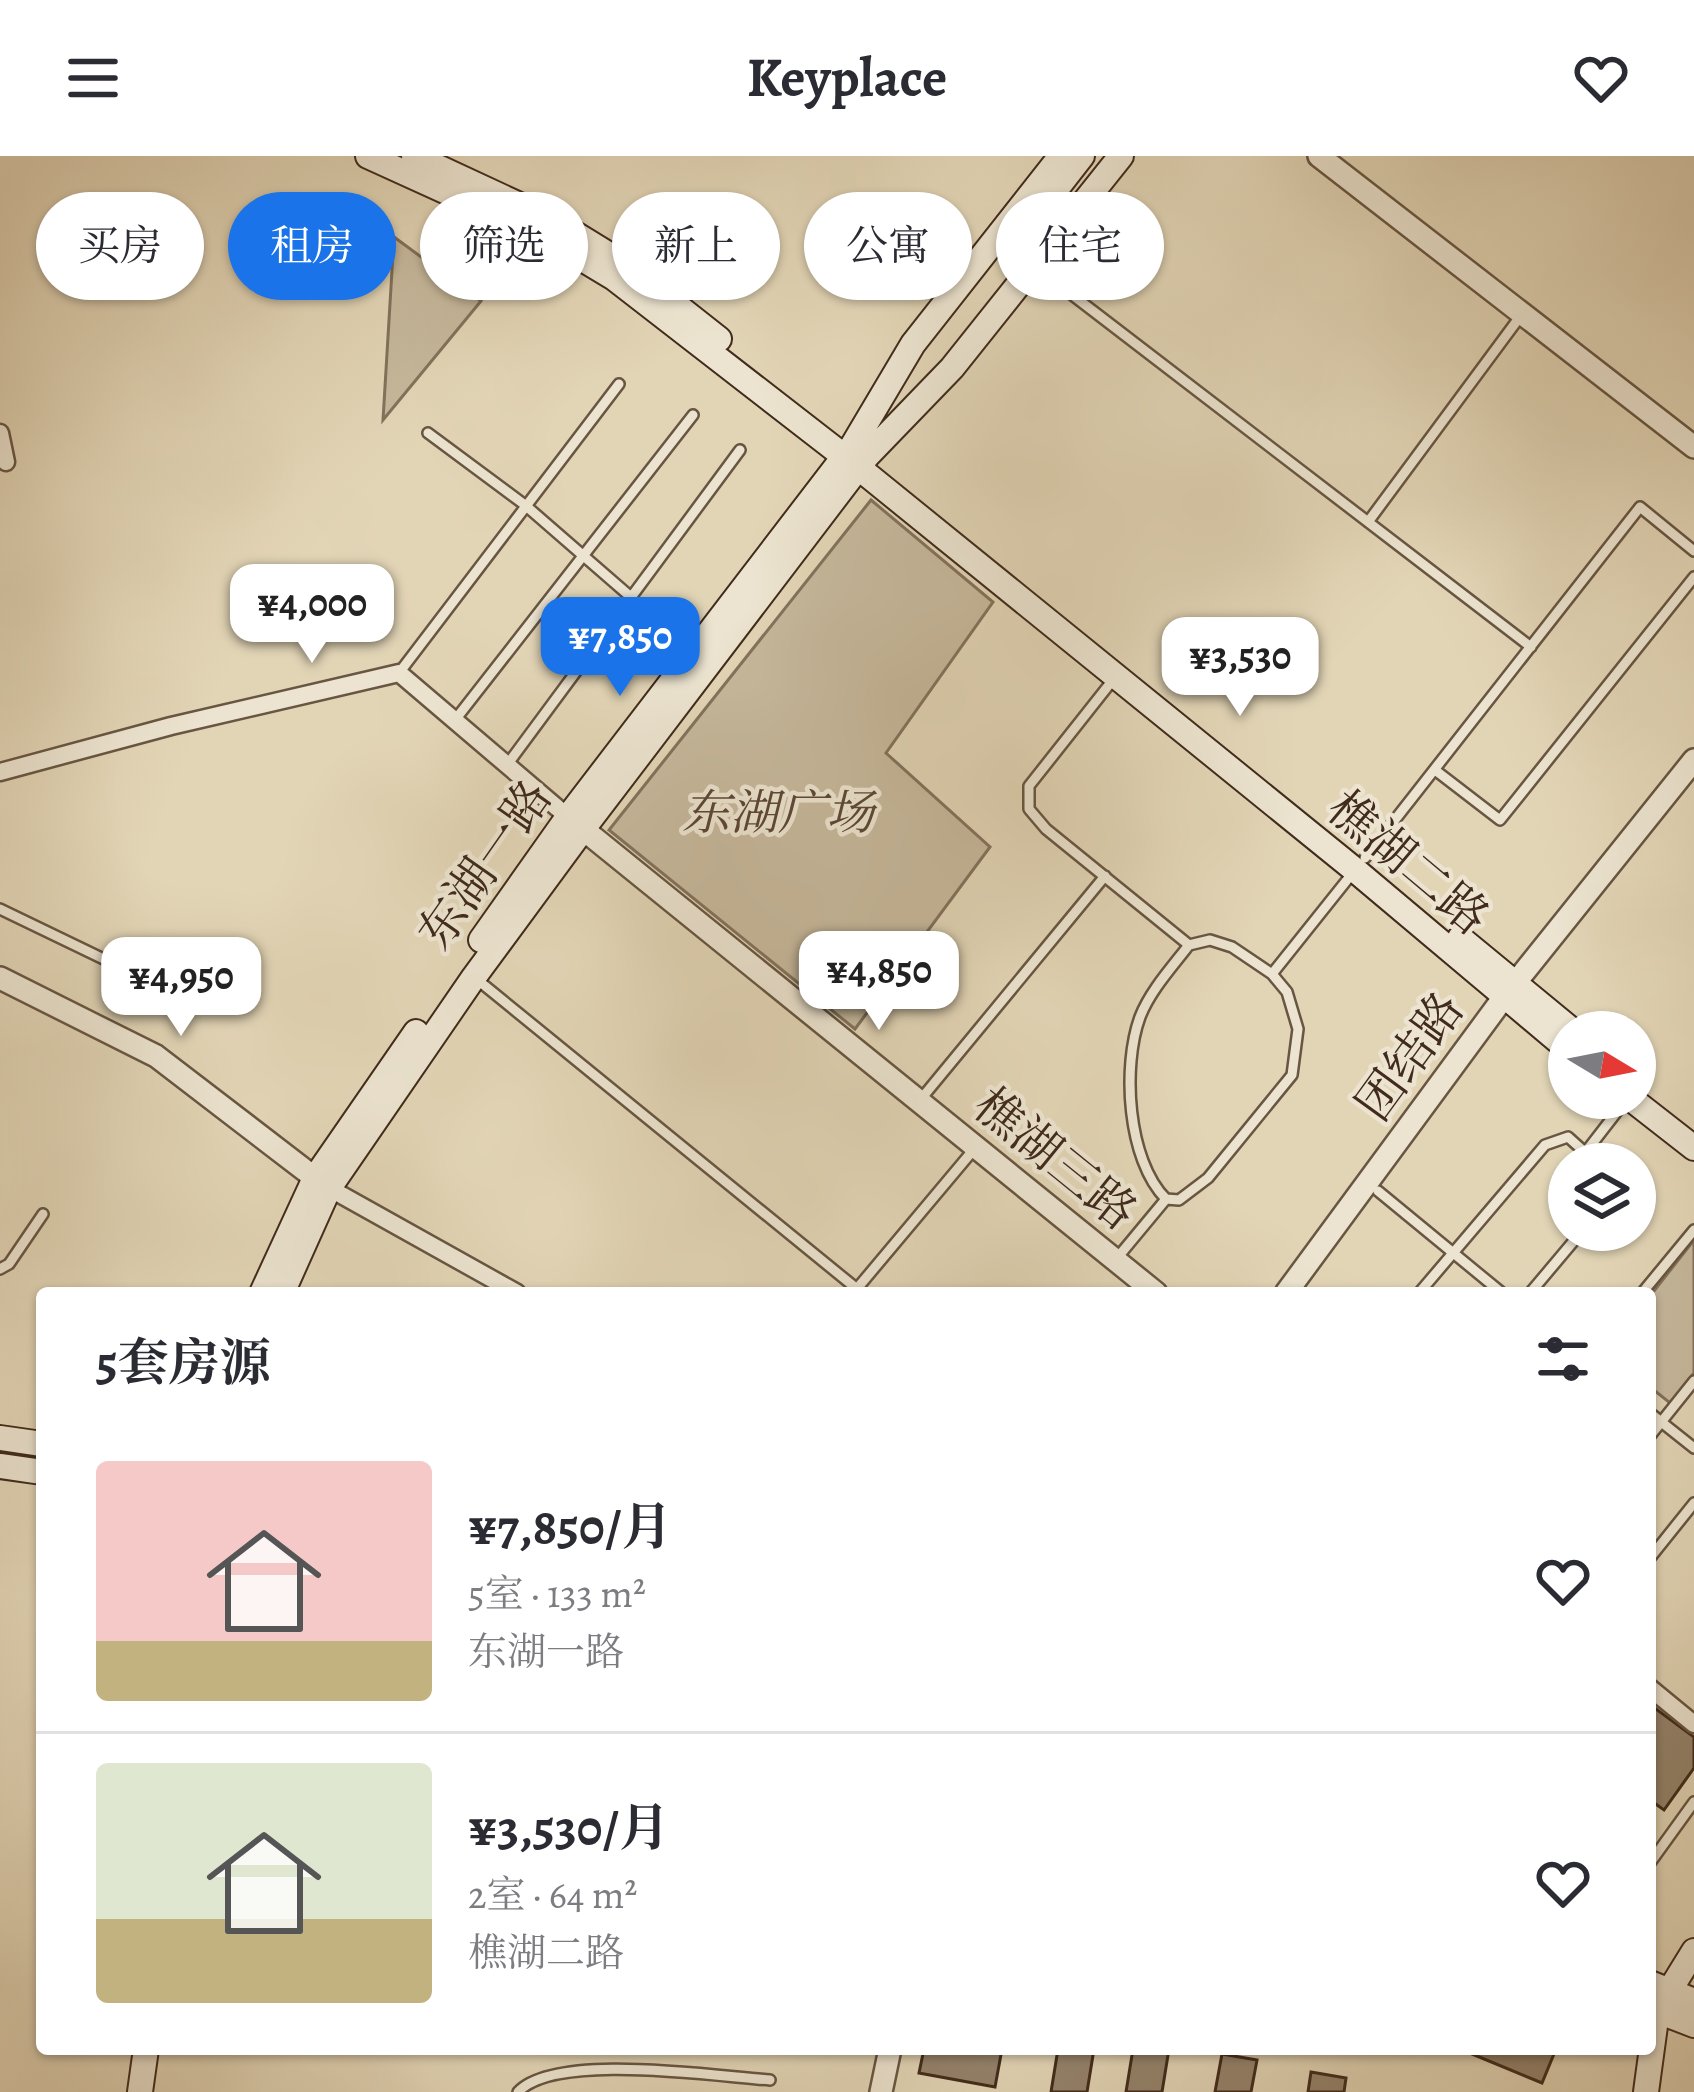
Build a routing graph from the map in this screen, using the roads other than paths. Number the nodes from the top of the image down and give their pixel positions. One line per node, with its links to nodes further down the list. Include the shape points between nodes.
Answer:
1 (368, 156): 16 (main road, via 546,237 614,278)
2 (414, 156): 16 (main road, via 554,221 624,264)
3 (1060, 156): 16 (main road, via 913,344)
4 (1082, 156): 16 (main road)
5 (1106, 156): 16 (main road)
6 (1121, 156): 16 (main road, via 952,368)
7 (1319, 156): 9 (street)
8 (1079, 300): 19 (lane)
9 (1522, 314): 14 (street); 19 (lane)
10 (619, 384): 18 (lane)
11 (693, 415): 21 (lane)
12 (0, 433): 17 (street)
13 (428, 433): 18 (lane)
14 (1694, 446)
15 (740, 450): 23 (lane)
16 (856, 456): 26 (main road, 樵湖二路); 33 (main road); 34 (main road, 樵湖二路)
17 (6, 462)
18 (525, 505): 21 (lane); 25 (lane)
19 (1368, 522): 24 (lane)
20 (1694, 551): 24 (lane, via 1640,507)
21 (582, 556): 23 (lane); 27 (lane)
22 (1694, 577): 30 (lane, via 1500,820)
23 (632, 598): 29 (lane)
24 (1531, 647): 30 (lane)
25 (399, 673): 27 (street); 31 (street)
26 (1116, 676): 34 (main road, 樵湖二路); 35 (lane, via 1029,786 1029,808 1046,829)
27 (455, 720): 29 (street)
28 (1694, 760): 42 (street, 团结路)
29 (507, 765): 33 (street)
30 (1435, 770): 34 (lane)
31 (0, 772)
32 (1694, 781): 42 (street, 团结路)
33 (575, 823): 39 (main road); 46 (street, 樵湖三路); 54 (main road, 东湖一路)
34 (1360, 865): 38 (lane); 42 (main road, 樵湖二路)
35 (1105, 877): 37 (lane); 46 (lane)
36 (0, 910): 41 (lane)
37 (1189, 945): 38 (lane, via 1232,947); 56 (lane, via 1140,1016 1130,1074 1138,1154)
38 (1272, 974): 56 (lane, via 1298,1029 1292,1075 1208,1178 1179,1200)
39 (474, 977): 54 (main road); 66 (lane)
40 (1, 982): 54 (street, via 156,1056)
41 (170, 991)
42 (1514, 995): 43 (main road, 樵湖二路); 44 (main road, 樵湖二路); 55 (street, 团结路); 69 (street, 团结路)
43 (1548, 1016)
44 (1548, 1029)
45 (1656, 1097): 49 (main road)
46 (918, 1102): 52 (street, 樵湖三路)
47 (1612, 1119): 50 (lane)
48 (1656, 1119): 53 (main road)
49 (1694, 1127)
50 (1593, 1143)
51 (1548, 1144): 60 (lane)
52 (976, 1148): 61 (street, 樵湖三路); 67 (lane)
53 (1694, 1148)
54 (322, 1183): 63 (main road, 东湖一路); 64 (main road); 65 (street)
55 (1378, 1191): 60 (lane); 70 (street, 团结路)
56 (1166, 1198): 61 (lane)
57 (43, 1214): 62 (lane)
58 (1694, 1230): 74 (lane)
59 (1565, 1251): 73 (lane)
60 (1453, 1253): 71 (lane); 72 (lane)
61 (1115, 1260): 68 (street, 樵湖三路)
62 (0, 1269)
63 (265, 1287)
64 (284, 1287)
65 (506, 1287)
66 (851, 1287)
67 (861, 1287)
68 (1149, 1287)
69 (1291, 1287)
70 (1306, 1287)
71 (1424, 1287)
72 (1495, 1287)
73 (1535, 1287)
74 (1647, 1287)
75 (1694, 1381): 77 (lane)
76 (1656, 1418): 77 (lane)
77 (1661, 1422): 78 (lane); 81 (lane)
78 (1656, 1428)
79 (0, 1438): 80 (main road)
80 (36, 1443)
81 (1694, 1448)
82 (0, 1466): 83 (main road)
83 (36, 1471)
84 (1694, 1503): 85 (lane)
85 (1656, 1550)
86 (1656, 1693): 87 (street)
87 (1694, 1724)
88 (1694, 1802): 89 (lane)
89 (1656, 1855)
90 (1694, 1951): 91 (main road)
91 (1656, 1998): 92 (main road); 93 (main road)
92 (1694, 2002)
93 (1694, 2025)
94 (145, 2055): 100 (main road)
95 (158, 2055): 101 (main road)
96 (889, 2055): 103 (street)
97 (902, 2055): 104 (street)
98 (1650, 2055): 105 (main road)
99 (770, 2080): 102 (lane, via 566,2070)
100 (140, 2092)
101 (154, 2092)
102 (518, 2092)
103 (881, 2092)
104 (895, 2092)
105 (1646, 2092)

